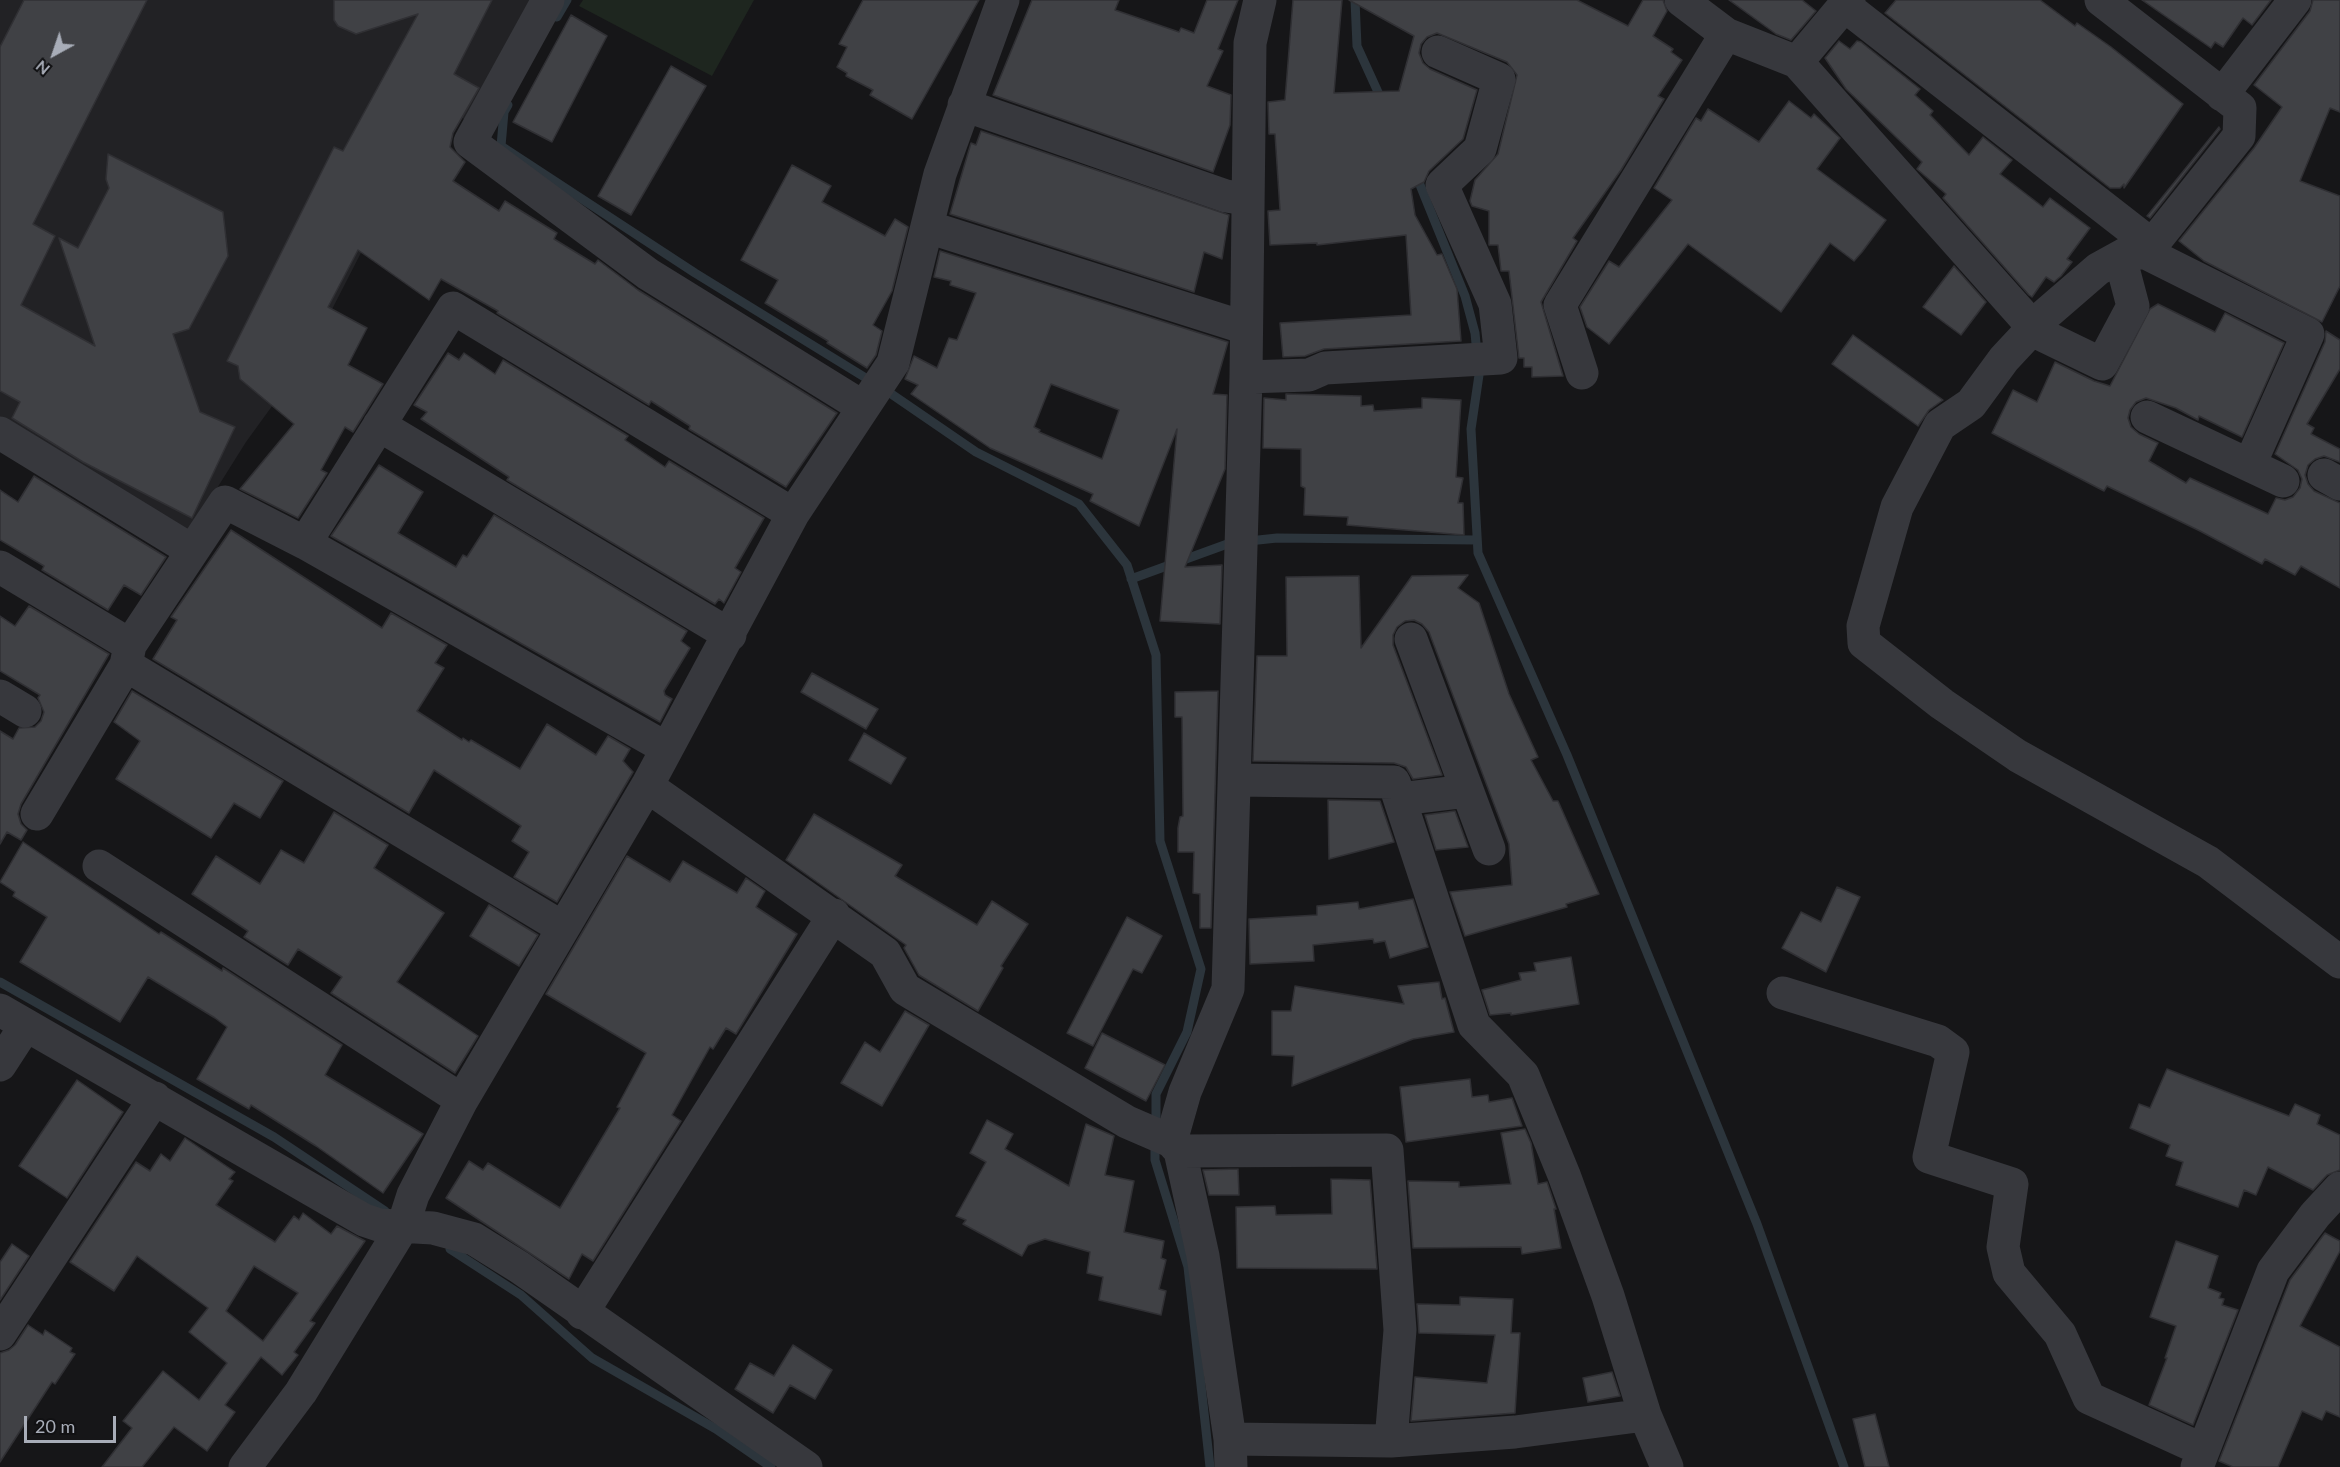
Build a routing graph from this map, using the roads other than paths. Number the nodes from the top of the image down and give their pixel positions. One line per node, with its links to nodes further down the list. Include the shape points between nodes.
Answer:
1 (548, 0): 20 (street, via 470,142 648,274)
2 (1003, 0): 12 (street)
3 (1260, 0): 13 (street, via 1250,43)
4 (1681, 0): 8 (street)
5 (2101, 0): 11 (street)
6 (2295, 0): 11 (street)
7 (1847, 3): 10 (street); 15 (street)
8 (1726, 34): 10 (street); 18 (street, via 1560,305)
9 (1438, 52): 19 (street, via 1499,79 1480,149 1442,185 1495,304 1501,358 1325,368 1309,375)
10 (1797, 62): 16 (street)
11 (2222, 95): 15 (street, via 2240,108 2239,136)
12 (964, 105): 13 (street); 14 (street, via 940,174)
13 (1246, 200): 17 (street)
14 (928, 227): 17 (street); 20 (street, via 893,363)
15 (2139, 252): 16 (street, via 2098,269); 16 (street, via 2133,306 2102,364); 24 (street, via 2308,334)
16 (2033, 327): 43 (street, via 1971,404 1940,425 1930,439 1897,507 1863,626 1864,643 1942,704 2018,756 2208,862)
17 (1246, 328): 19 (street)
18 (1582, 373)
19 (1246, 377): 34 (street)
20 (863, 407): 26 (street)
21 (2147, 417): 24 (street)
22 (379, 425): 26 (street, via 453,308); 27 (street); 30 (street)
23 (0, 434): 28 (street)
24 (2250, 464): 25 (street)
25 (2283, 481)
26 (793, 514): 30 (street)
27 (305, 543): 28 (street, via 225,502); 33 (street)
28 (190, 550): 32 (street)
29 (0, 567): 32 (street)
30 (730, 634): 33 (street)
31 (1412, 639): 36 (street)
32 (128, 655): 38 (street); 42 (street)
33 (666, 748): 35 (street)
34 (1235, 780): 37 (street, via 1395,782); 49 (street, via 1228,989 1185,1092)
35 (647, 786): 41 (street); 42 (street)
36 (1467, 792): 37 (street); 39 (street)
37 (1400, 799): 55 (street, via 1474,1025 1523,1075 1608,1296)
38 (37, 814)
39 (1489, 849)
40 (99, 866): 48 (street)
41 (834, 915): 49 (street, via 885,953 905,989 1126,1122); 53 (street)
42 (563, 928): 48 (street)
43 (2340, 962)
44 (1783, 993): 58 (street, via 1938,1041 1953,1052 1929,1156 2012,1184 2003,1247 2008,1274 2060,1334 2089,1398)
45 (13, 1017): 46 (street); 47 (street)
46 (0, 1065)
47 (155, 1098): 52 (street, via 364,1220); 54 (street)
48 (462, 1100): 52 (street, via 413,1195)
49 (1176, 1146): 56 (street, via 1387,1150 1400,1330); 57 (street, via 1203,1256)
50 (2340, 1188): 51 (street)
51 (2327, 1220): 58 (street, via 2273,1271)
52 (403, 1226): 53 (street, via 433,1228 474,1239); 59 (street, via 301,1392)
53 (582, 1313): 60 (street)
54 (0, 1334)
55 (1645, 1415): 56 (street, via 1515,1432); 61 (street)
56 (1391, 1441): 57 (street)
57 (1231, 1453)
58 (2200, 1459)
59 (245, 1467)
60 (806, 1467)
61 (1666, 1467)

